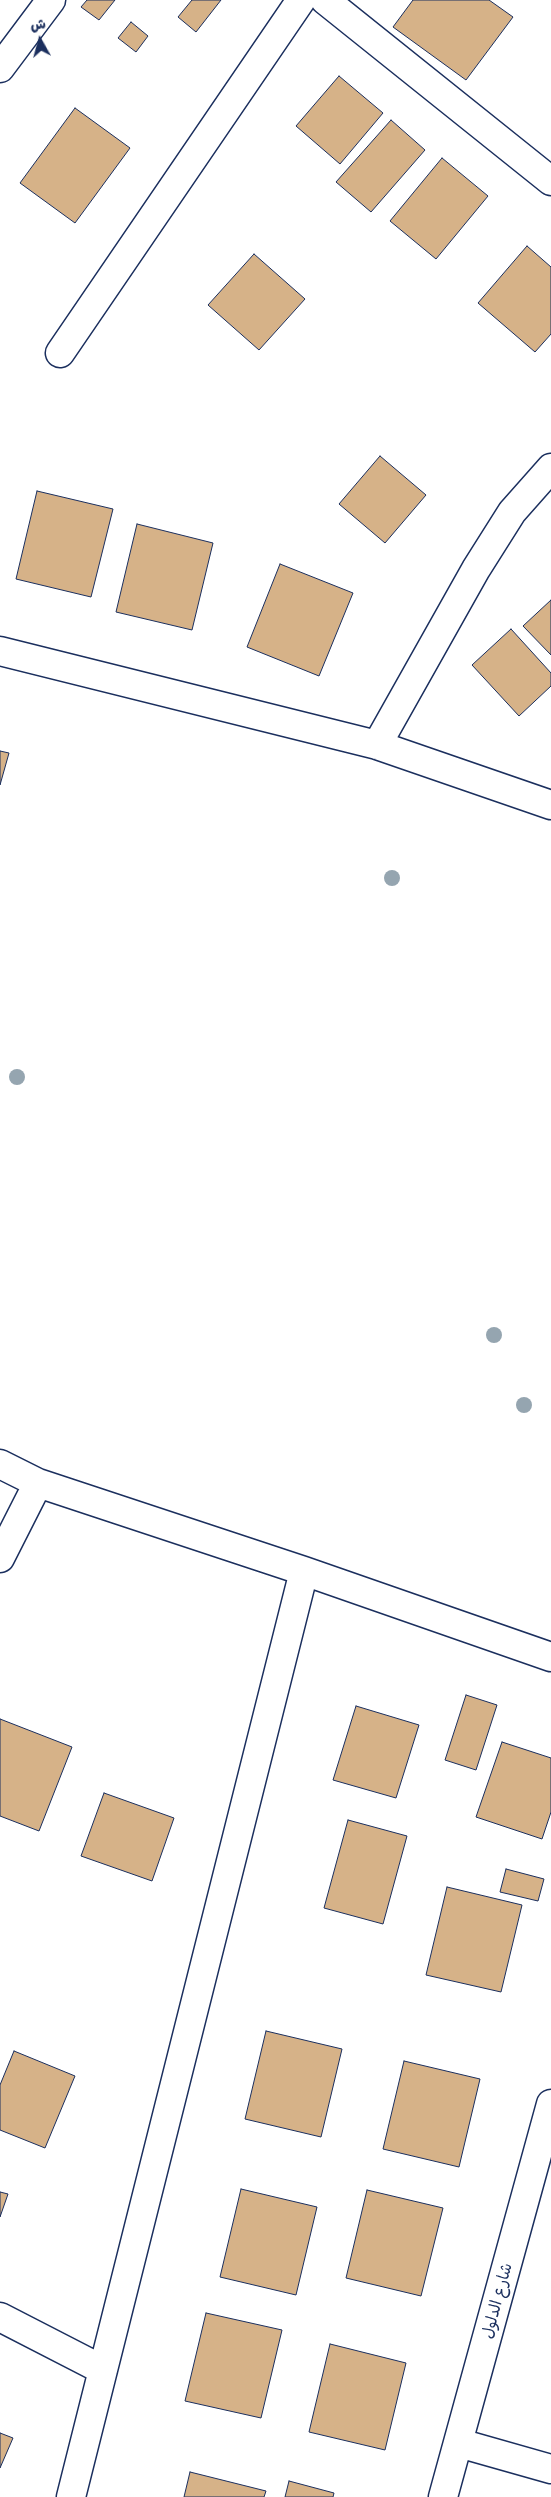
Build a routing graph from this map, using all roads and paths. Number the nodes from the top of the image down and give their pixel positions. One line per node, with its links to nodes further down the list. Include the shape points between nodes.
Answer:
1 (52, 0): 4 (street)
2 (301, 0): 6 (street)
3 (325, 0): 5 (street)
4 (0, 68)
5 (551, 181)
6 (60, 353)
7 (551, 468): 9 (street, via 512,512 476,569)
8 (0, 652): 9 (street)
9 (377, 745): 10 (street)
10 (551, 805)
11 (0, 1464): 12 (street)
12 (38, 1483): 13 (street); 14 (street)
13 (0, 1558)
14 (304, 1571): 15 (street); 18 (street)
15 (551, 1657)
16 (551, 2104): 19 (street, شارع الدلول)
17 (0, 2317): 18 (street)
18 (103, 2370): 21 (street)
19 (459, 2443): 20 (street); 22 (street, شارع الدلول)
20 (551, 2469)
21 (71, 2497)
22 (443, 2497)

